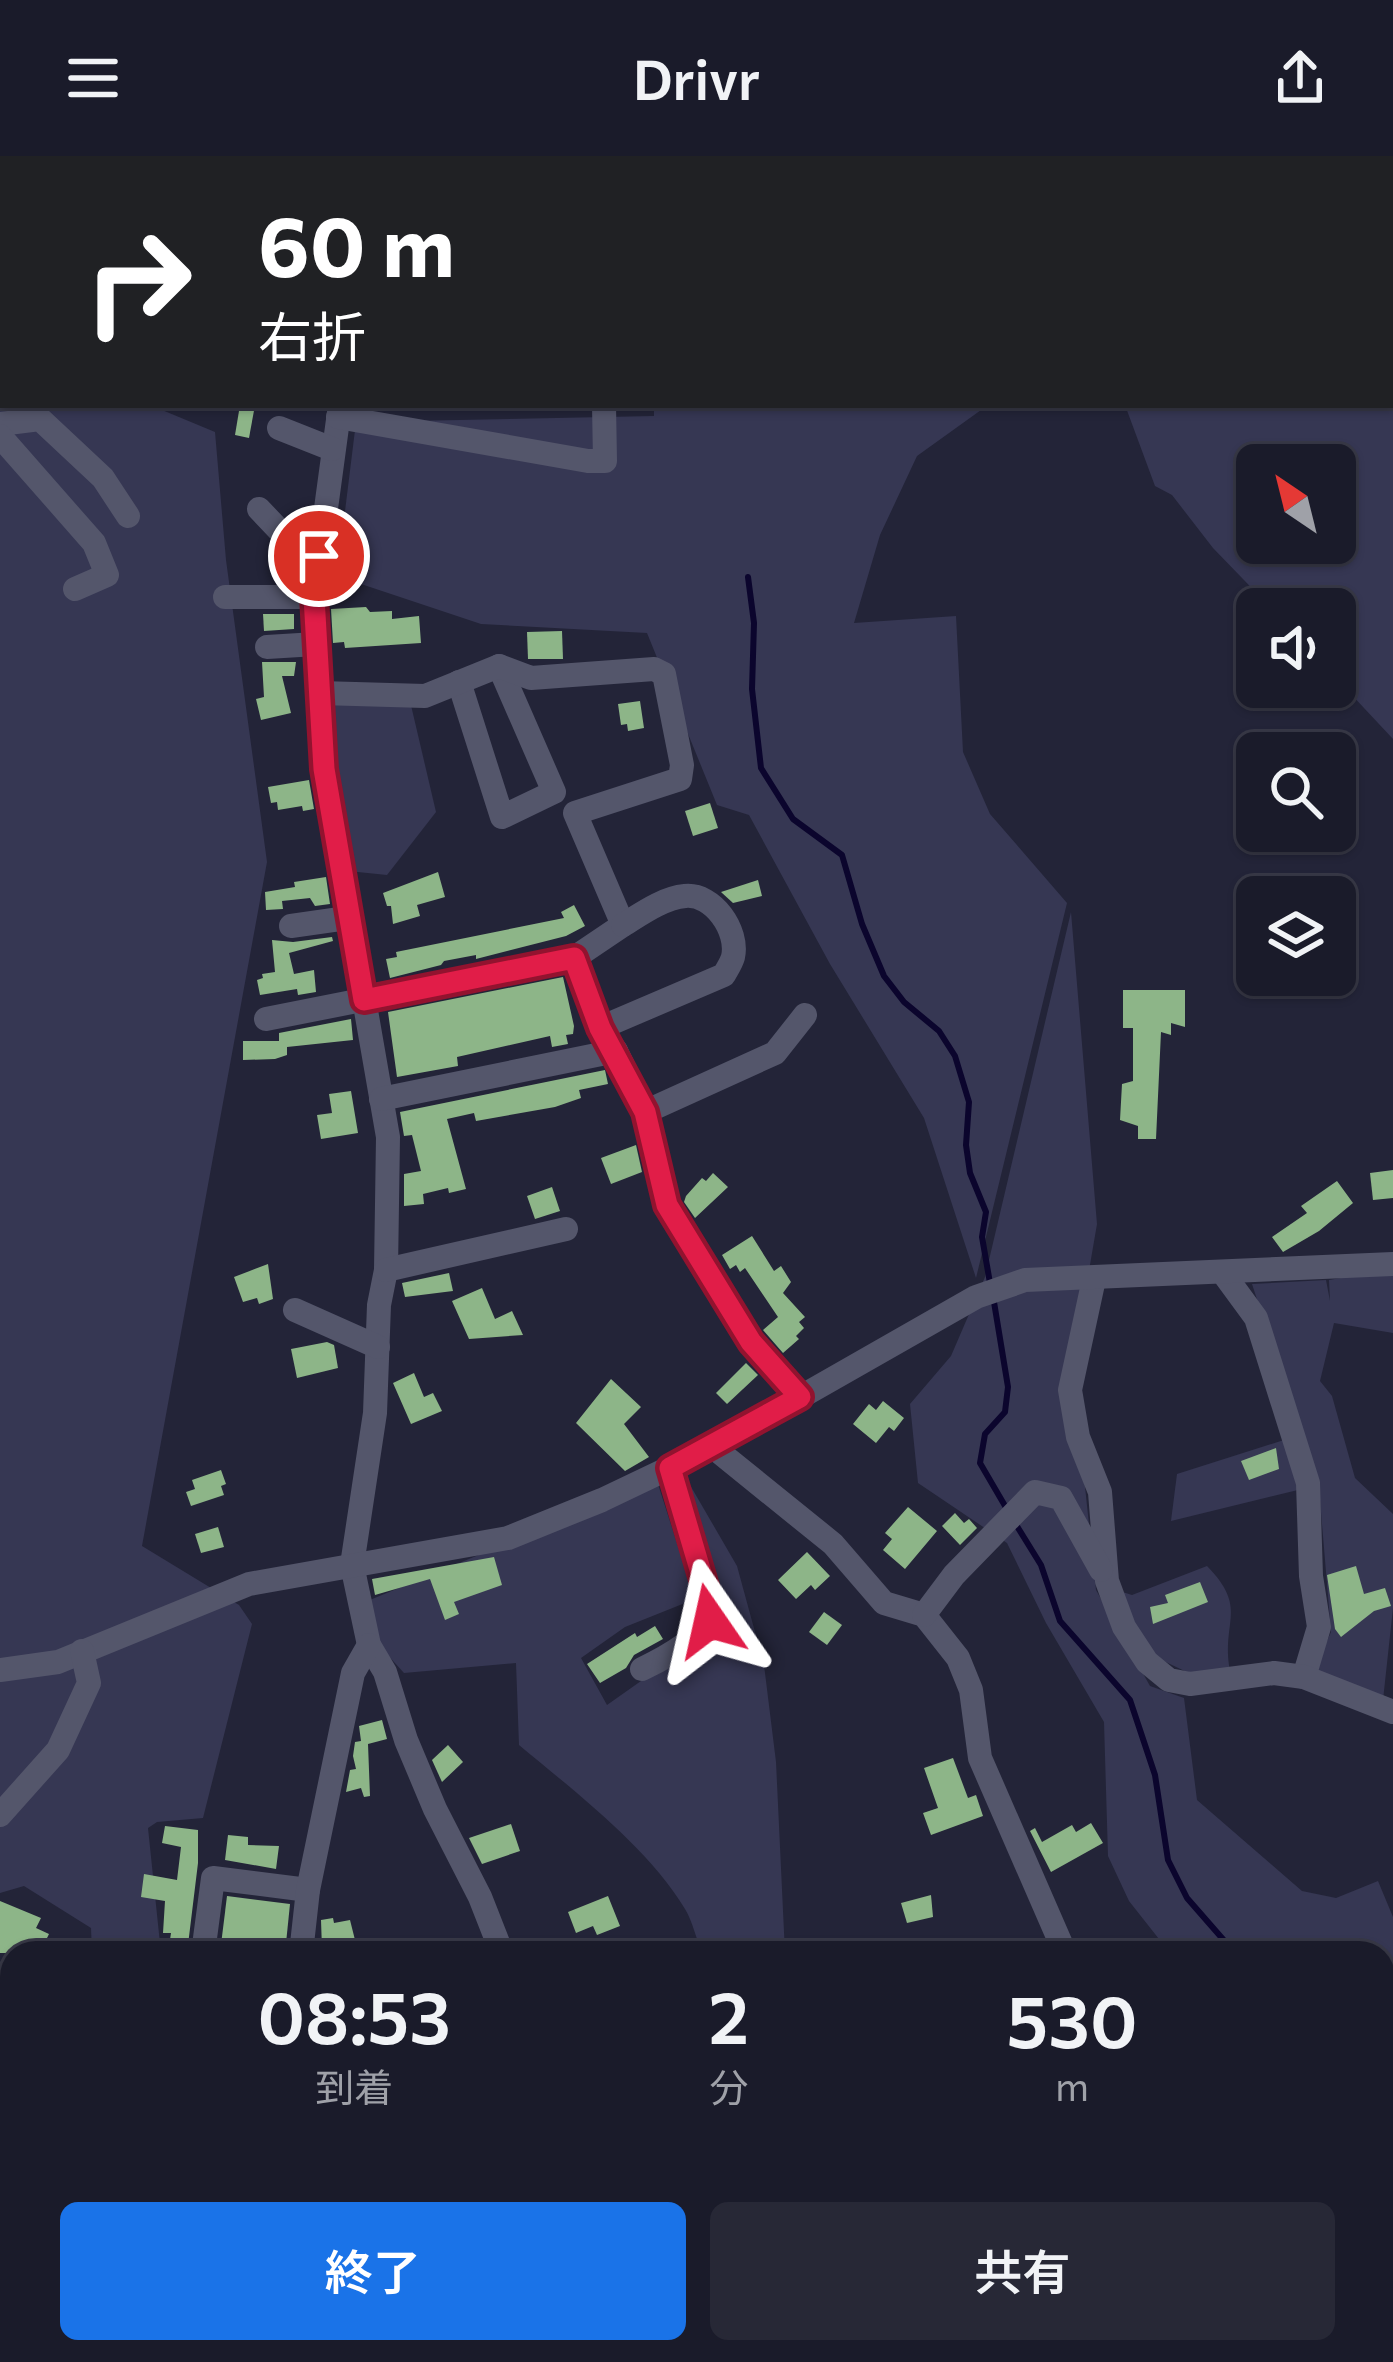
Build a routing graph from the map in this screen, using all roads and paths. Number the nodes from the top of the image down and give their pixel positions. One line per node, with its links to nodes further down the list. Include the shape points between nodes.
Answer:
1 (604, 408): 2 (street, via 604,461)
2 (339, 411): 6 (street)
3 (0, 424): 8 (street, via 40,419 103,478)
4 (279, 428): 6 (street)
5 (0, 436): 10 (street, via 94,543 107,575)
6 (332, 449): 9 (street)
7 (260, 509): 9 (street, via 296,548)
8 (128, 516)
9 (319, 556): 12 (street)
10 (75, 589)
11 (225, 597): 12 (street)
12 (314, 597): 13 (street)
13 (316, 644): 14 (street); 17 (street)
14 (267, 647)
15 (499, 666): 16 (street); 18 (street); 19 (street, via 531,678 664,674 680,779)
16 (459, 682): 17 (street, via 425,696); 18 (street, via 502,817)
17 (320, 693): 20 (street)
18 (554, 792): 19 (street)
19 (575, 813): 21 (street)
20 (347, 918): 22 (street); 24 (street)
21 (623, 925): 23 (street); 27 (street, via 656,906 698,897 719,910 734,955 724,974)
22 (291, 926)
23 (574, 958): 24 (street); 27 (street)
24 (364, 1000): 26 (street); 29 (street)
25 (805, 1016): 30 (street, via 775,1053)
26 (266, 1019)
27 (600, 1028): 28 (street)
28 (616, 1052): 29 (street); 30 (street)
29 (381, 1099): 33 (street)
30 (645, 1112): 38 (street, via 667,1205 751,1342)
31 (566, 1229): 33 (street)
32 (1393, 1264): 34 (street)
33 (386, 1270): 37 (street)
34 (1222, 1273): 35 (street); 48 (street, via 1256,1318 1308,1483 1319,1627)
35 (1094, 1279): 38 (street, via 1025,1280 976,1297); 42 (street, via 1070,1390 1100,1492)
36 (295, 1310): 37 (street)
37 (378, 1347): 41 (street)
38 (800, 1397): 39 (street)
39 (713, 1447): 40 (street); 43 (street, via 833,1544 884,1603)
40 (670, 1468): 41 (street, via 508,1538); 46 (street, via 712,1610 710,1621)
41 (352, 1565): 44 (street); 45 (street, via 249,1584)
42 (1107, 1581): 43 (street, via 1061,1498 1036,1492); 48 (street, via 1124,1627 1169,1679)
43 (924, 1615): 55 (street, via 958,1658 980,1758)
44 (369, 1645): 51 (street, via 353,1673); 54 (street)
45 (82, 1651): 47 (street); 50 (street, via 89,1684 58,1750)
46 (642, 1669)
47 (0, 1670)
48 (1304, 1677): 49 (street)
49 (1393, 1712)
50 (0, 1815)
51 (308, 1890): 52 (street, via 213,1878); 53 (street)
52 (205, 1941)
53 (303, 1941)
54 (497, 1941)
55 (1060, 1941)

